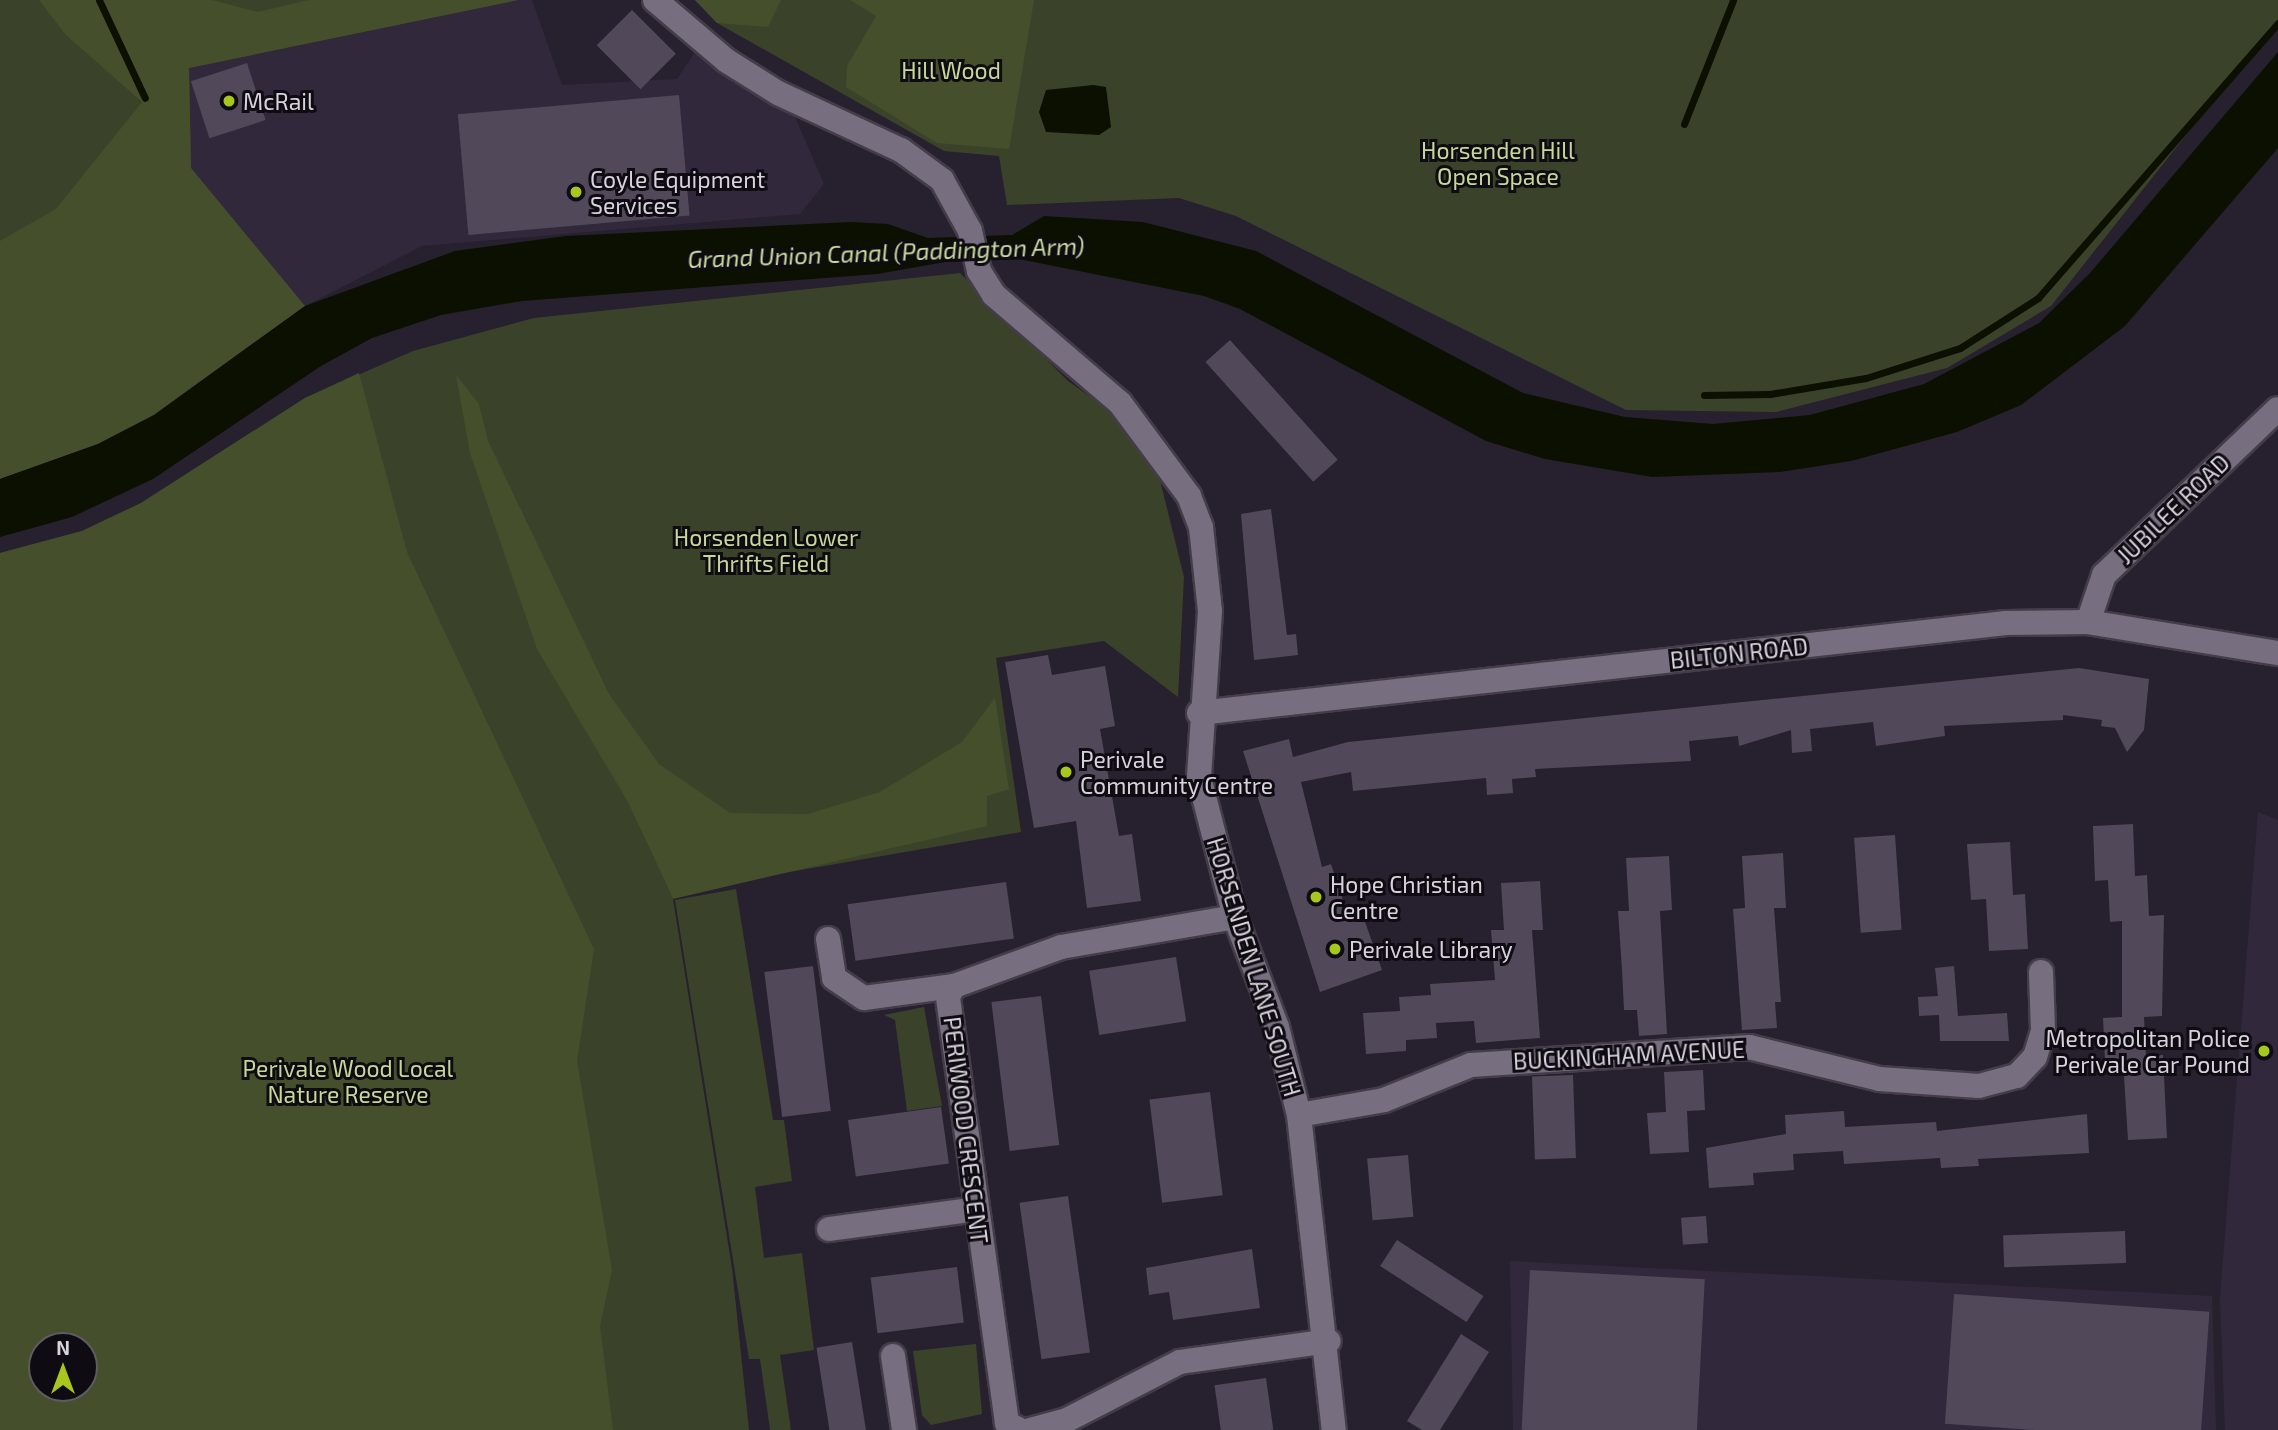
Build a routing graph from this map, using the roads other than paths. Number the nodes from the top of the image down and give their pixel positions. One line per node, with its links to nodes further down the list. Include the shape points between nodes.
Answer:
1 (655, 0): 5 (street, HORSENDEN LANE SOUTH, via 727,61 778,93 889,144 942,180 970,231 979,271 994,295 1120,403 1189,496 1209,584)
2 (2278, 409): 3 (street, JUBILEE ROAD, via 2104,575)
3 (2088, 622): 4 (street, BILTON ROAD); 5 (street, BILTON ROAD, via 2006,623)
4 (2278, 653)
5 (1199, 713): 6 (street, HORSENDEN LANE SOUTH, via 1199,778)
6 (1235, 917): 9 (street, PERIWOOD CRESCENT, via 1061,947); 10 (street, HORSENDEN LANE SOUTH, via 1277,1027)
7 (828, 939): 9 (street, via 834,978 864,998)
8 (2040, 972): 10 (street, BUCKINGHAM AVENUE, via 2043,1030 2035,1057 2017,1076 1979,1086 1879,1079 1749,1047 1471,1065 1384,1100)
9 (954, 986): 11 (street, PERIWOOD CRESCENT, via 948,996)
10 (1299, 1115): 13 (street, HORSENDEN LANE SOUTH)
11 (976, 1209): 12 (street); 15 (street, PERIWOOD CRESCENT)
12 (829, 1229)
13 (1329, 1342): 15 (street, PERIWOOD CRESCENT, via 1180,1362 1067,1420); 17 (street, HORSENDEN LANE SOUTH)
14 (893, 1356): 16 (street)
15 (1017, 1429)
16 (904, 1430)
17 (1334, 1430)

